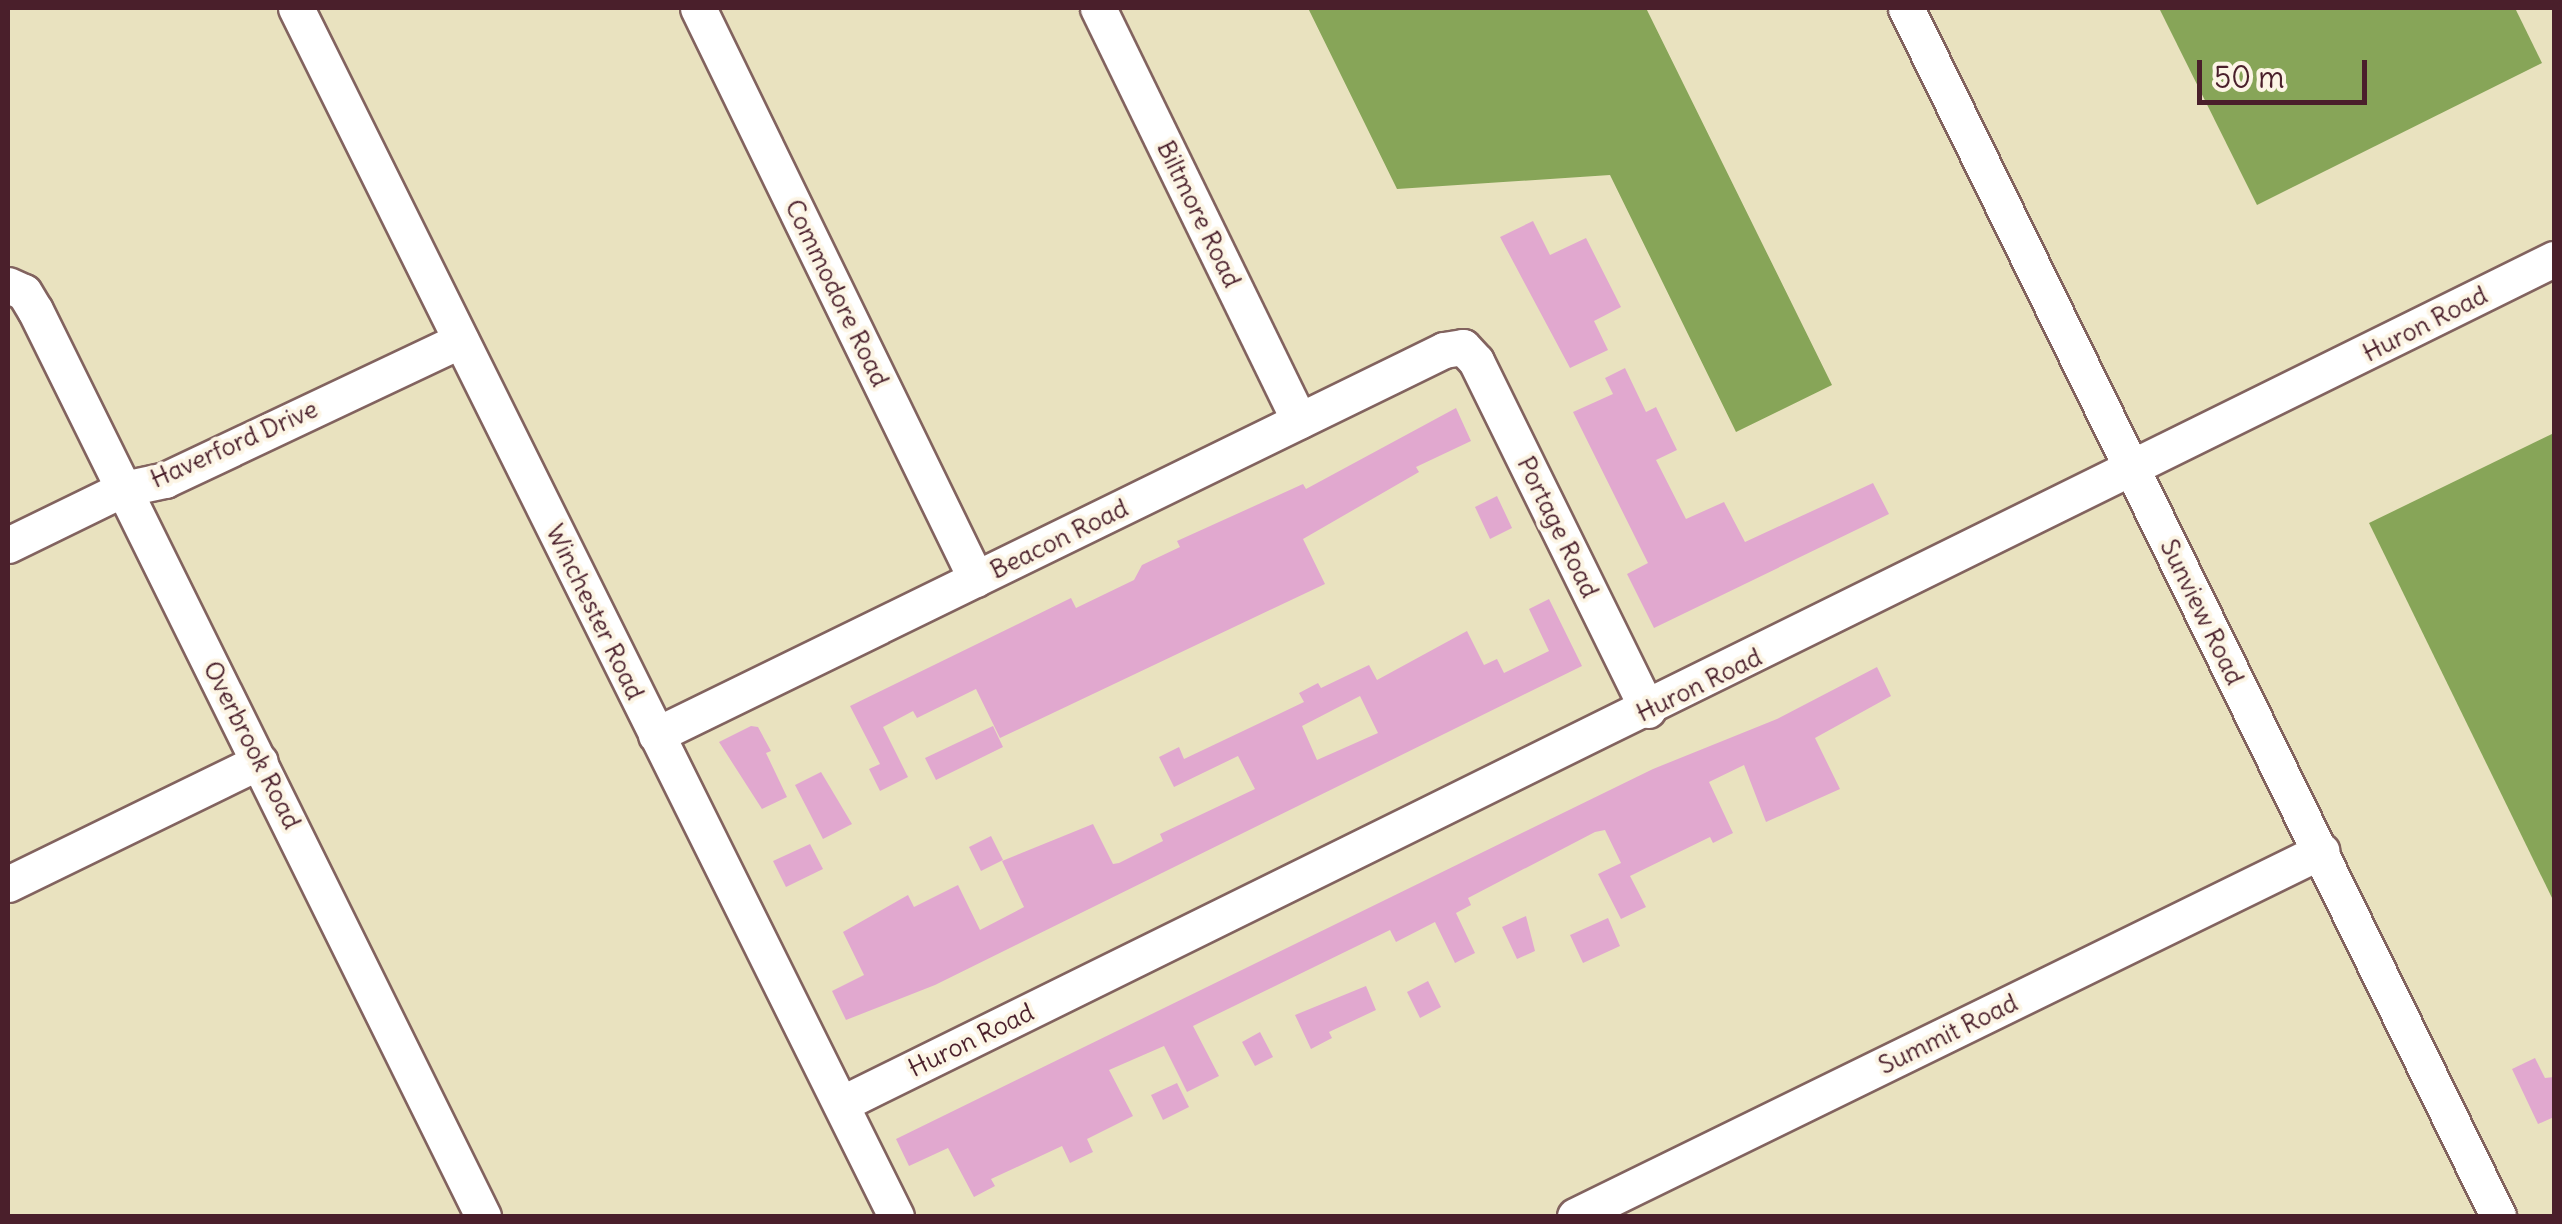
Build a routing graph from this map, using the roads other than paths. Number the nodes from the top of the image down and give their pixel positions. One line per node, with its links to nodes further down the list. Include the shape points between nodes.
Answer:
1 (296, 8): 7 (street, Winchester Road)
2 (698, 8): 13 (street, Commodore Road)
3 (1098, 8): 9 (street, Biltmore Road)
4 (1906, 8): 10 (street, Sunview Road)
5 (2554, 260): 10 (street, Huron Road)
6 (8, 286): 11 (street, Overbrook Road, via 24,292 36,310)
7 (460, 340): 11 (street, Haverford Drive, via 165,480); 15 (street, Winchester Road)
8 (1463, 347): 9 (street, Beacon Road, via 1444,350); 14 (street, Portage Road, via 1476,361)
9 (1299, 421): 13 (street, Beacon Road)
10 (2132, 470): 14 (street, Huron Road); 17 (street, Sunview Road)
11 (123, 489): 12 (street, Haverford Drive); 16 (street, Overbrook Road)
12 (8, 546)
13 (976, 579): 15 (street, Beacon Road)
14 (1648, 710): 19 (street, Huron Road)
15 (656, 735): 19 (street, Winchester Road)
16 (260, 761): 18 (street); 20 (street, Overbrook Road)
17 (2321, 851): 22 (street, Summit Road); 23 (street, Sunview Road)
18 (8, 884)
19 (841, 1104): 21 (street, Winchester Road)
20 (483, 1216)
21 (896, 1216)
22 (1576, 1216)
23 (2498, 1216)

